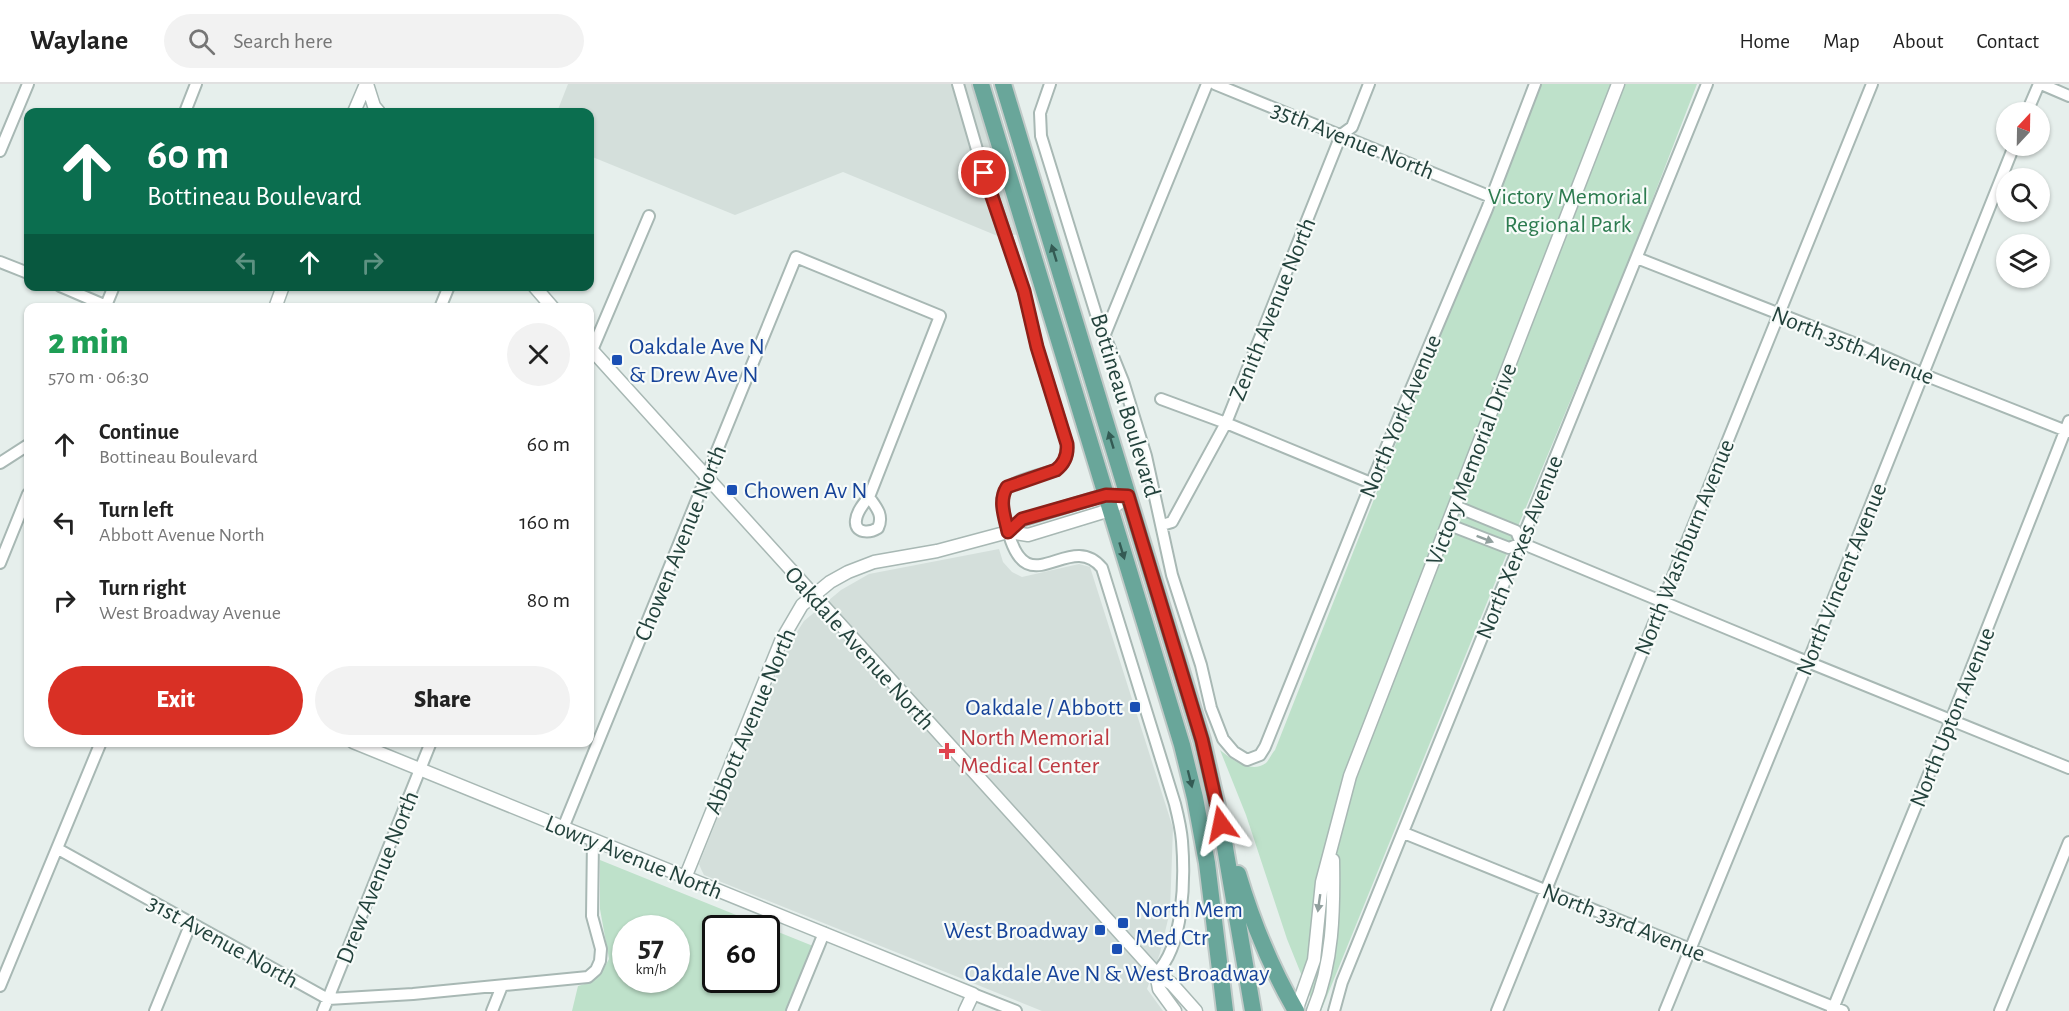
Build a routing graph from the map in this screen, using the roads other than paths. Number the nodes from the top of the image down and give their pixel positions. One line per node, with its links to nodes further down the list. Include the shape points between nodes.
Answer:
1 (27, 84): 22 (street)
2 (196, 84): 18 (street)
3 (367, 84): 19 (street); 20 (street)
4 (958, 84): 52 (street, via 1024,291 1068,452 1056,470 1012,484 1003,493)
5 (981, 84): 47 (main road, Bottineau Boulevard)
6 (1003, 84): 45 (main road, Bottineau Boulevard, one-way to 6)
7 (1050, 84): 34 (street, via 1040,113 1041,136)
8 (1207, 84): 34 (street)
9 (1369, 84): 21 (street, Zenith Avenue North, via 1352,127)
10 (1535, 84): 24 (street, North York Avenue)
11 (1618, 84): 49 (street, Victory Memorial Drive)
12 (1707, 84): 26 (street, North Xerxes Avenue)
13 (1872, 84): 33 (street, North Washburn Avenue)
14 (2040, 84): 16 (street); 17 (street)
15 (1219, 85): 21 (street, 35th Avenue North)
16 (2069, 96)
17 (2032, 102)
18 (187, 108)
19 (356, 108)
20 (376, 108)
21 (1341, 135): 24 (street, 35th Avenue North); 39 (street, Zenith Avenue North)
22 (0, 151)
23 (2010, 156): 37 (street, North Vincent Avenue)
24 (1491, 197): 44 (street, North York Avenue)
25 (649, 216): 35 (street)
26 (1637, 258): 33 (street, North 35th Avenue); 53 (street, North Xerxes Avenue)
27 (0, 262): 28 (street)
28 (24, 271)
29 (71, 291): 31 (street)
30 (538, 291): 32 (street)
31 (98, 303)
32 (549, 303)
33 (1779, 314): 37 (street, North 35th Avenue); 56 (street, North Washburn Avenue)
34 (1105, 334): 51 (street, via 1146,456)
35 (594, 342)
36 (594, 355): 43 (street, Oakdale Avenue North)
37 (1923, 374): 40 (street, North 35th Avenue); 57 (street, North Vincent Avenue)
38 (1161, 399): 39 (street)
39 (1226, 423): 44 (street); 51 (street, Zenith Avenue North, via 1172,522)
40 (2068, 428): 58 (street, North Upton Avenue)
41 (24, 448): 42 (street)
42 (0, 463)
43 (707, 477): 46 (street, Chowen Avenue North, via 796,257 940,316); 55 (street, Oakdale Avenue North); 65 (street, Chowen Avenue North)
44 (1371, 483): 51 (street, North York Avenue, via 1265,747 1260,755 1246,759 1223,739 1211,708)
45 (1128, 496): 47 (street, Abbott Avenue North); 64 (main road, Bottineau Boulevard)
46 (869, 497)
47 (1108, 503): 52 (street, Abbott Avenue North, via 1022,519); 81 (main road, Bottineau Boulevard, one-way to 81, via 1195,798)
48 (24, 504): 54 (street)
49 (1455, 506): 50 (street, Victory Memorial Drive); 53 (street, via 1516,531)
50 (1447, 524): 53 (street, one-way to 53, via 1509,548); 69 (street, Victory Memorial Drive, via 1350,776)
51 (1161, 525)
52 (1008, 532): 55 (street, Abbott Avenue North, via 937,551 874,562 848,572); 76 (street, via 1020,560 1026,564 1038,566 1083,555 1102,568 1175,804 1182,840 1180,911 1172,948)
53 (1521, 543): 56 (street); 66 (street, North Xerxes Avenue)
54 (0, 563)
55 (814, 595): 71 (street, Abbott Avenue North, via 802,605 781,641); 76 (street, Oakdale Avenue North)
56 (1663, 601): 57 (street); 72 (street, North Washburn Avenue)
57 (1808, 661): 58 (street); 75 (street, North Vincent Avenue)
58 (1951, 720): 62 (street); 82 (street, North Upton Avenue)
59 (99, 747): 70 (street)
60 (365, 747): 63 (street, Lowry Avenue North)
61 (429, 747): 63 (street, Drew Avenue North)
62 (2069, 768)
63 (420, 770): 65 (street, Lowry Avenue North); 80 (street, Drew Avenue North)
64 (1212, 783): 91 (main road); 92 (main road, via 1228,826 1238,876 1276,974)
65 (563, 828): 67 (street, Lowry Avenue North)
66 (1404, 833): 72 (street, North 33rd Avenue); 94 (street, North Xerxes Avenue, via 1342,982)
67 (593, 840): 71 (street, Lowry Avenue North); 78 (street, 31st Avenue North, via 592,915 601,949 596,970 588,977)
68 (2069, 842): 97 (street)
69 (1332, 847): 92 (street, one-way to 92, via 1322,882 1314,960); 93 (street, via 1330,946 1325,977)
70 (58, 849): 73 (street, 31st Avenue North); 77 (street)
71 (685, 878): 74 (street, Lowry Avenue North)
72 (1546, 890): 75 (street, North 33rd Avenue); 95 (street, North Washburn Avenue)
73 (191, 923): 80 (street, 31st Avenue North); 83 (street)
74 (824, 933): 79 (street, Lowry Avenue North); 86 (street)
75 (1690, 948): 82 (street, North 33rd Avenue); 96 (street, North Vincent Avenue)
76 (1156, 973): 89 (street, Oakdale Avenue North, via 1159,989); 90 (street, Oakdale Avenue North, via 1172,984)
77 (0, 986)
78 (502, 986): 80 (street, 31st Avenue North); 85 (street)
79 (973, 993): 87 (street); 88 (street, Lowry Avenue North)
80 (328, 999): 84 (street, Drew Avenue North)
81 (1224, 1004)
82 (1836, 1010)
83 (155, 1011)
84 (323, 1011)
85 (492, 1011)
86 (792, 1011)
87 (965, 1011)
88 (1016, 1011)
89 (1175, 1011)
90 (1196, 1011)
91 (1253, 1011)
92 (1296, 1011)
93 (1313, 1011)
94 (1334, 1011)
95 (1497, 1011)
96 (1665, 1011)
97 (2000, 1011)

